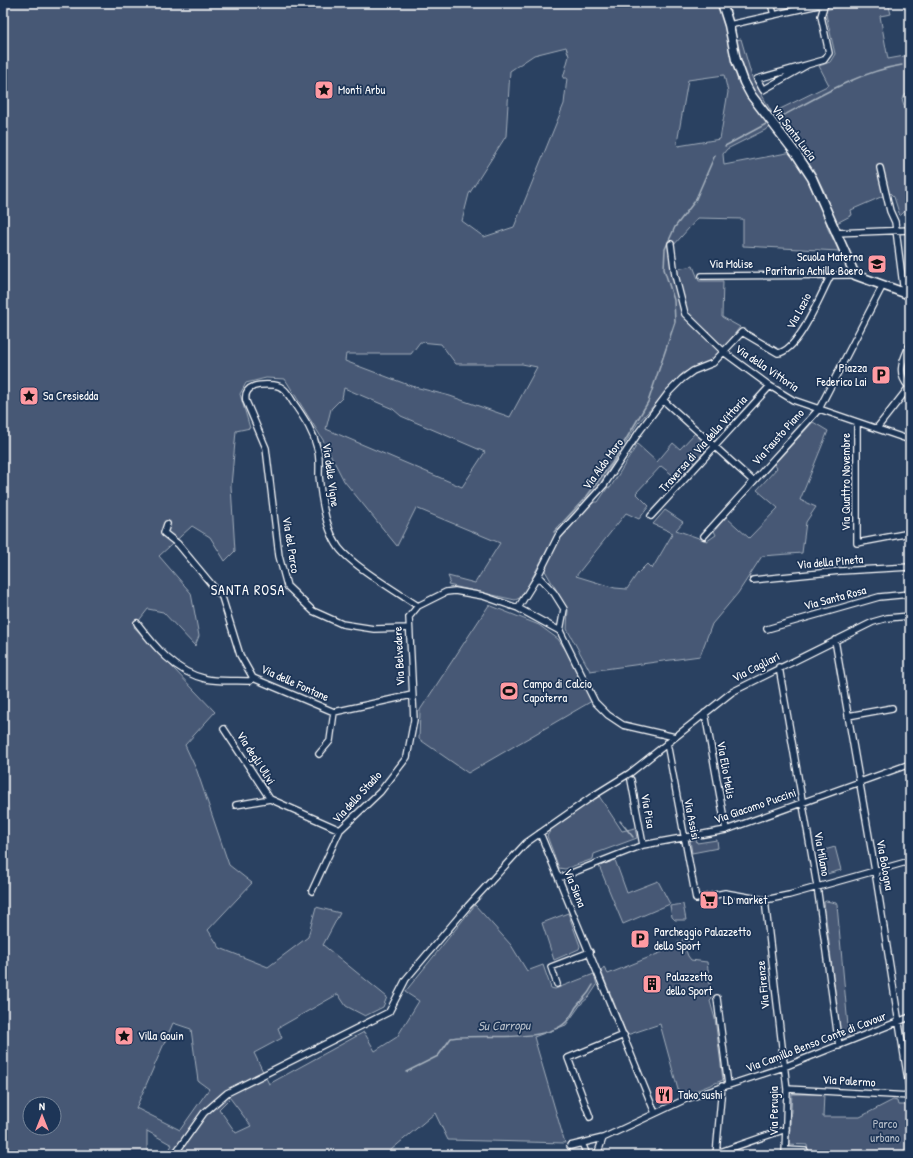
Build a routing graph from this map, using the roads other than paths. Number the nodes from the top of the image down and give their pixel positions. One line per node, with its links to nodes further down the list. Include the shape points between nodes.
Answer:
1 (722, 3): 7 (street, Via Santa Lucia)
2 (771, 3): 5 (street)
3 (826, 3): 4 (street); 6 (street)
4 (810, 7): 5 (street); 6 (street)
5 (774, 15): 7 (street)
6 (820, 16): 8 (street, via 829,53 824,60)
7 (729, 25): 12 (street, Via Santa Lucia, via 736,60 744,82 812,178)
8 (807, 65): 8 (street, via 757,79 763,90)
9 (880, 168): 10 (street)
10 (896, 230): 11 (street); 12 (street); 18 (street)
11 (910, 230)
12 (835, 233): 15 (street, Via Santa Lucia)
13 (672, 244): 20 (street, Via della Vittoria, via 675,275 684,314)
14 (830, 275): 15 (street, Via Molise); 16 (street, Via Molise); 20 (street, Via Lazio, via 800,336 787,350 778,353 742,332)
15 (855, 275): 17 (street)
16 (702, 276)
17 (883, 285): 18 (street); 25 (street, Via Fausto Piano)
18 (907, 294)
19 (910, 344): 22 (street, via 901,363 903,377)
20 (725, 352): 21 (street, Via della Vittoria); 23 (street, Via Aldo Moro, via 713,363 693,371 682,379)
21 (770, 386): 25 (street, Via della Vittoria, via 793,400); 29 (street, Traversa di Via della Vittoria)
22 (909, 387): 27 (street)
23 (664, 400): 29 (street, Via Fausto Piano); 36 (street, Via Aldo Moro, via 639,432 604,486 558,536)
24 (246, 401): 39 (street, Via delle Vigne, via 246,392 254,386 275,385 284,388 312,431 318,449 321,499 332,536 340,548 358,565); 43 (street, Via del Parco, via 266,448 279,556 287,586 313,611 342,624 374,629)
25 (819, 409): 26 (street, Via della Vittoria); 30 (street, Via Fausto Piano)
26 (857, 422): 27 (street, Via della Vittoria); 33 (street, Via Quattro Novembre, via 857,543)
27 (877, 428): 28 (street, Via della Vittoria)
28 (910, 440)
29 (715, 446): 30 (street, Via Fausto Piano); 31 (street, Traversa di Via della Vittoria)
30 (753, 481): 34 (street, Via Fausto Piano)
31 (651, 516)
32 (167, 524): 48 (street, Via delle Fontane, via 164,533 178,544 222,597 240,655)
33 (910, 534)
34 (704, 536)
35 (910, 567): 37 (street, Via della Pineta)
36 (538, 576): 40 (street, Via Aldo Moro); 45 (street, via 554,593 564,609)
37 (753, 580)
38 (910, 594): 44 (street, Via Santa Rosa, via 879,597)
39 (418, 606): 40 (street, via 446,592 455,591 483,596); 43 (street, Via Belvedere, via 408,617)
40 (518, 608): 45 (street)
41 (910, 616): 46 (street, Via Cagliari, via 873,622)
42 (136, 623): 48 (street, via 159,652 186,671 206,679 250,681)
43 (408, 628): 49 (street, Via Belvedere)
44 (767, 629)
45 (560, 631): 55 (street, via 595,702 608,715 623,725)
46 (835, 640): 47 (street, Via Cagliari); 53 (street, Via Bologna)
47 (779, 667): 52 (street, Via Cagliari, via 732,692); 62 (street, Via Milano)
48 (252, 678): 51 (street, Via delle Fontane)
49 (412, 695): 51 (street, Via delle Fontane); 64 (street, Via dello Stadio, via 414,720 408,757 380,792)
50 (892, 708): 53 (street)
51 (334, 712): 57 (street, via 330,741)
52 (705, 713): 55 (street, Via Cagliari); 65 (street, Via Elio Melis)
53 (848, 716): 60 (street, Via Bologna)
54 (224, 729): 61 (street, Via degli Ulivi)
55 (675, 736): 56 (street, Via Cagliari)
56 (667, 743): 66 (street, Via Cagliari, via 630,773); 67 (street, Via Assisi)
57 (319, 754)
58 (910, 764): 60 (street, Via Giacomo Puccini)
59 (632, 780): 68 (street, Via Pisa)
60 (859, 781): 62 (street, Via Giacomo Puccini); 70 (street, Via Bologna)
61 (270, 799): 63 (street, Via degli Ulivi); 64 (street, Via degli Ulivi)
62 (802, 802): 65 (street, Via Giacomo Puccini); 72 (street, Via Milano)
63 (236, 805)
64 (340, 830): 73 (street, Via dello Stadio)
65 (726, 830): 67 (street, Via Giacomo Puccini)
66 (540, 833): 71 (street, Via Siena); 96 (street, Via Cagliari, via 526,843 468,906 406,979 389,1012 227,1093 204,1113)
67 (685, 838): 68 (street, Via Giacomo Puccini); 74 (street, Via Assisi, via 696,899 725,893)
68 (643, 845): 71 (street, Via Giacomo Puccini)
69 (910, 861): 70 (street)
70 (875, 870): 72 (street); 79 (street, Via Bologna)
71 (559, 878): 75 (street, Via Siena)
72 (817, 886): 74 (street); 81 (street, Via Milano)
73 (312, 891)
74 (765, 900): 82 (street, Via Firenze)
75 (590, 952): 76 (street, via 551,967); 80 (street, Via Siena)
76 (557, 984)
77 (718, 998): 83 (street)
78 (910, 1017): 79 (street, Via Camillo Benso Conte di Cavour)
79 (899, 1022): 81 (street, Via Camillo Benso Conte di Cavour); 86 (street, Via Bologna)
80 (624, 1035): 87 (street, Via Siena); 88 (street, via 568,1058)
81 (839, 1046): 82 (street, Via Camillo Benso Conte di Cavour)
82 (784, 1067): 83 (street, Via Camillo Benso Conte di Cavour); 85 (street, Via Perugia)
83 (728, 1085): 84 (street, Via Camillo Benso Conte di Cavour)
84 (722, 1086): 87 (street, Via Camillo Benso Conte di Cavour); 95 (street)
85 (787, 1089): 86 (street, Via Palermo); 89 (street, Via Perugia)
86 (910, 1094)
87 (656, 1113): 90 (street, Via Camillo Benso Conte di Cavour)
88 (590, 1117)
89 (786, 1129): 94 (street, Via Perugia); 95 (street)
90 (603, 1138): 91 (street, Via Camillo Benso Conte di Cavour); 98 (street)
91 (582, 1143): 92 (street, Via Camillo Benso Conte di Cavour); 97 (street)
92 (570, 1146)
93 (805, 1150): 94 (street)
94 (785, 1152)
95 (717, 1154)
96 (174, 1155)
97 (587, 1155)
98 (597, 1155)

